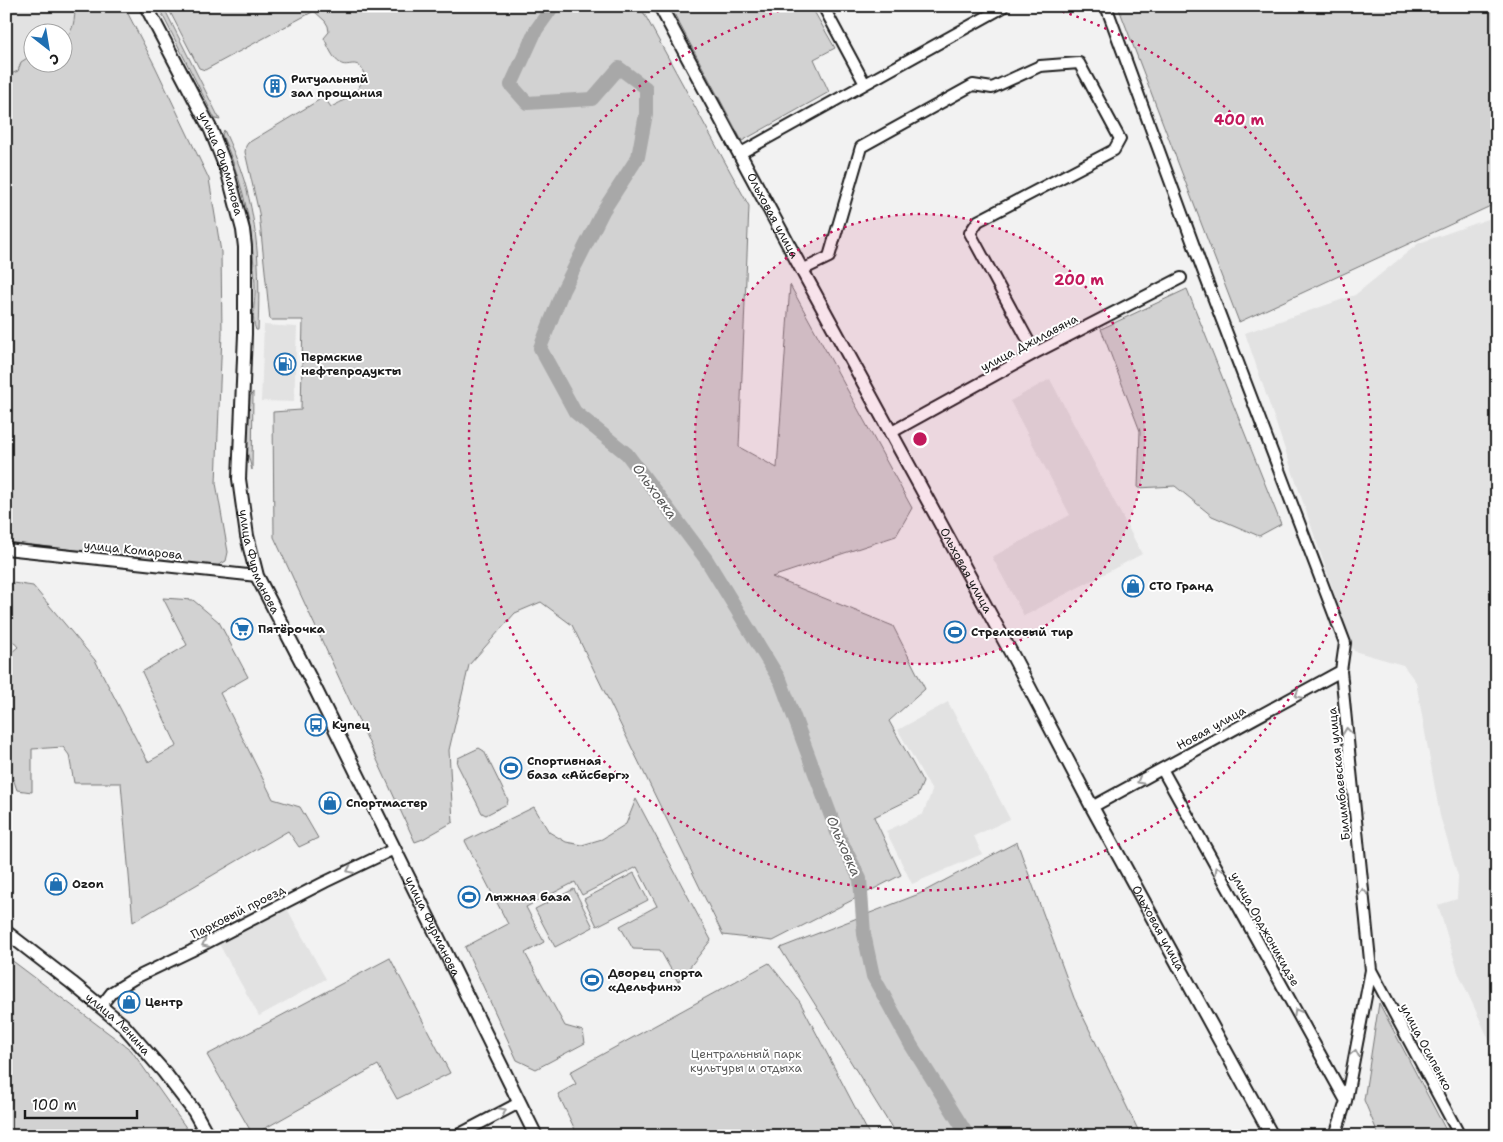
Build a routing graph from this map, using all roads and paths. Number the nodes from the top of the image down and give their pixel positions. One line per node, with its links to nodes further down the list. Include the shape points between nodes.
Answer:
1 (146, 6): 13 (main road, улица Фурманова, via 211,130 228,173 242,230 245,334 239,479 247,536)
2 (660, 6): 7 (main road, Ольховая улица)
3 (823, 6): 6 (street)
4 (1002, 6): 6 (street)
5 (1106, 6): 14 (street, Билимбаевская улица, via 1345,643)
6 (865, 84): 7 (street)
7 (739, 154): 8 (main road, Ольховая улица)
8 (802, 270): 10 (street, via 829,257 861,147 973,86 992,88 1040,66 1079,63 1120,139 1114,150 978,220 970,233); 11 (main road, Ольховая улица)
9 (1181, 278): 10 (street, улица Джилавяна)
10 (1035, 353): 11 (street, улица Джилавяна)
11 (890, 432): 16 (main road, Ольховая улица, via 1016,660)
12 (6, 549): 13 (street, улица Комарова)
13 (257, 576): 17 (main road, улица Фурманова)
14 (1341, 671): 15 (street, Новая улица, one-way to 15); 19 (street, Билимбаевская улица, one-way to 14)
15 (1162, 769): 16 (street, Новая улица, one-way to 16); 21 (street, улица Орджоникидзе, one-way to 15)
16 (1092, 807): 26 (main road, Ольховая улица)
17 (394, 849): 20 (street, Парковый проезд, one-way to 20, via 135,978 112,992); 22 (main road, улица Фурманова)
18 (6, 932): 20 (main road, улица Ленина)
19 (1371, 970): 21 (street, Билимбаевская улица, one-way to 19); 28 (street, улица Осипенко)
20 (101, 1006): 23 (main road, улица Ленина, via 164,1072 194,1111)
21 (1346, 1101): 27 (street, Билимбаевская улица)
22 (519, 1103): 24 (street, one-way to 22); 25 (main road, улица Фурманова)
23 (208, 1136)
24 (456, 1136)
25 (536, 1136)
26 (1272, 1136)
27 (1335, 1136)
28 (1460, 1136)

